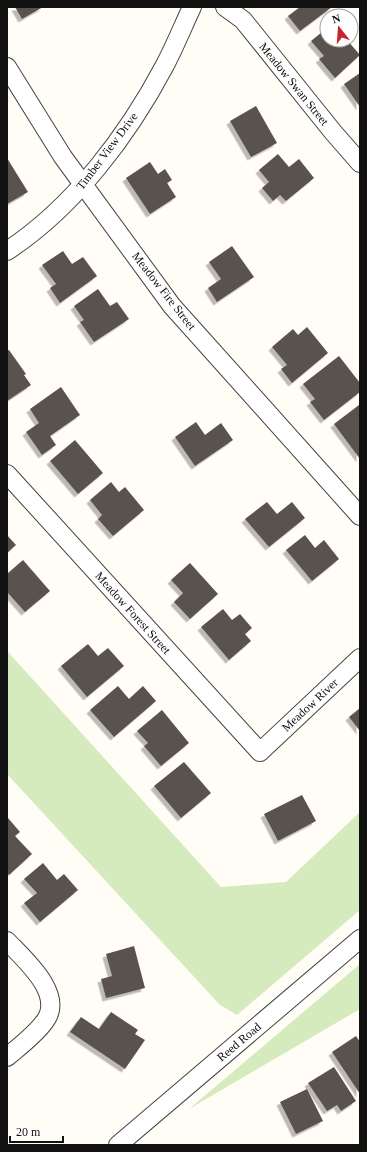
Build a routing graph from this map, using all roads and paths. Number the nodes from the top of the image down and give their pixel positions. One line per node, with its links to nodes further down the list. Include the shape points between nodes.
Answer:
1 (192, 7): 5 (street, Timber View Drive, via 165,65 130,124)
2 (225, 7): 4 (street, Meadow Swan Street, via 243,20 332,132)
3 (7, 67): 5 (street, Meadow Fire Street, via 63,157)
4 (360, 163)
5 (84, 184): 6 (street, Timber View Drive, via 48,220); 8 (street, Meadow Fire Street, via 172,306)
6 (7, 251)
7 (7, 474): 10 (street, Meadow Forest Street)
8 (360, 516)
9 (360, 658): 10 (street, Meadow River)
10 (260, 752)
11 (360, 939): 14 (street, Reed Road)
12 (7, 941): 13 (street, via 42,979 50,1000 46,1019 36,1032)
13 (7, 1057)
14 (118, 1145)

